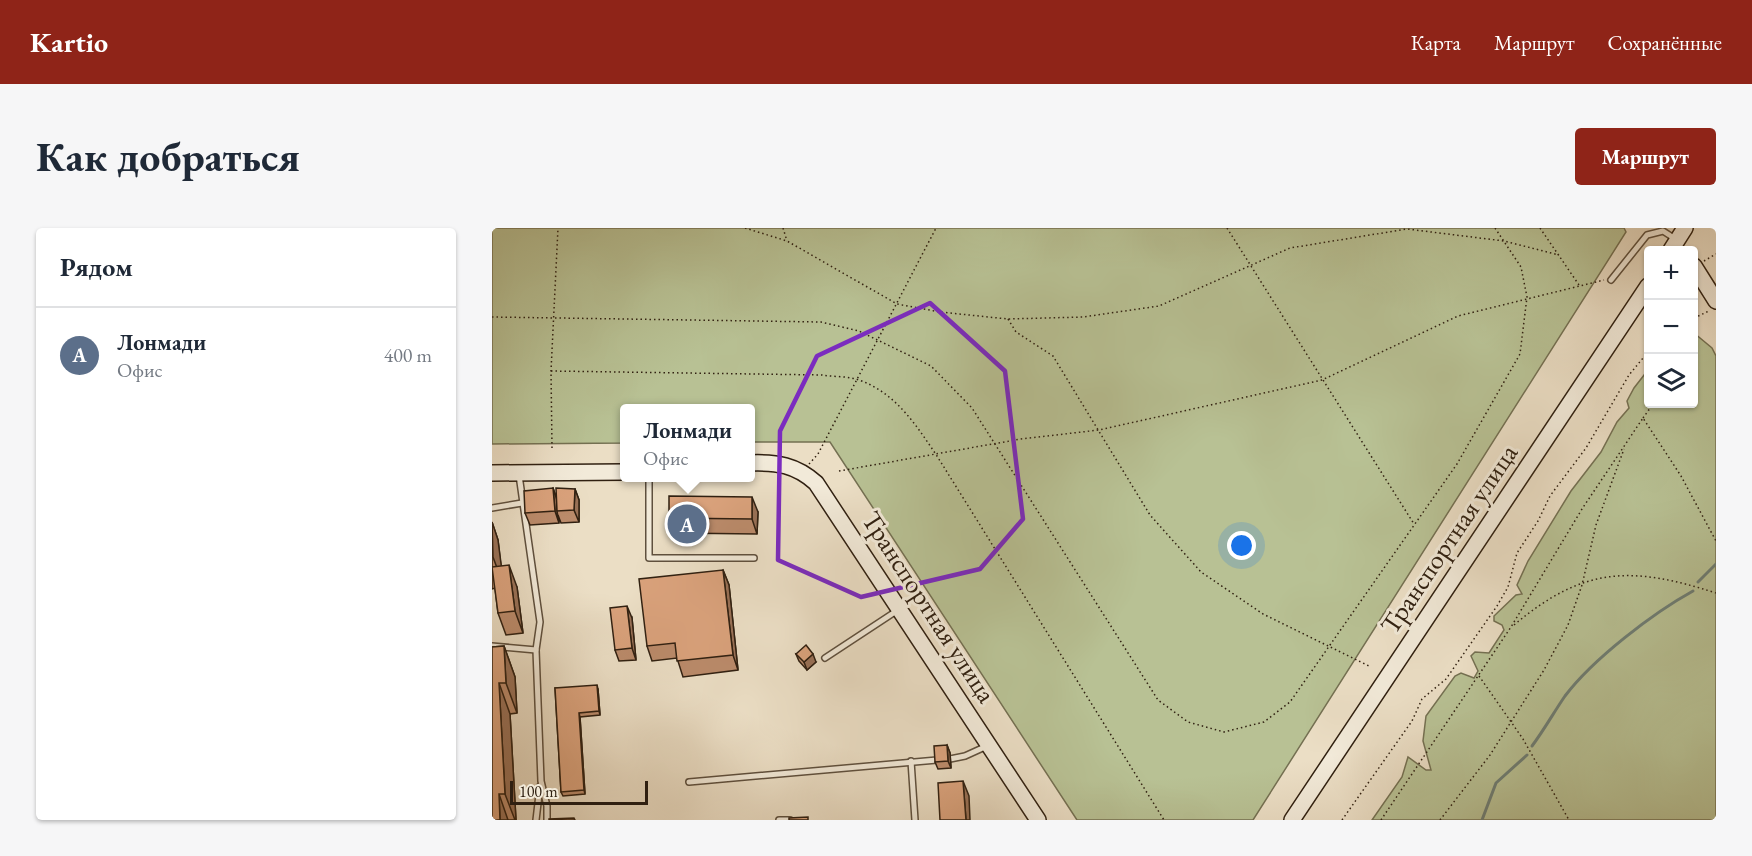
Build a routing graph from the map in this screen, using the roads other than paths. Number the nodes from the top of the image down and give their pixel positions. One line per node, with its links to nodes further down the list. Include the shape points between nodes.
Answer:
1 (1679, 242): 3 (lane, via 1663,231 1647,235)
2 (1698, 267): 5 (street)
3 (1611, 280)
4 (1644, 292): 30 (street, Транспортная улица)
5 (1716, 301)
6 (755, 464): 14 (street, Транспортная улица, via 782,464 802,471 816,483)
7 (620, 472): 9 (street)
8 (492, 473): 9 (street)
9 (519, 473): 11 (lane)
10 (649, 482): 13 (lane, via 649,558)
11 (522, 503): 12 (lane); 16 (lane, via 540,622)
12 (492, 508)
13 (753, 558)
14 (899, 609): 17 (lane); 18 (street, Транспортная улица)
15 (492, 647): 16 (lane)
16 (536, 650): 22 (lane)
17 (825, 658)
18 (988, 745): 19 (lane); 29 (street, Транспортная улица)
19 (950, 759)
20 (937, 760): 21 (lane)
21 (910, 761): 23 (lane); 28 (lane)
22 (541, 781): 24 (lane); 25 (lane)
23 (689, 782)
24 (536, 820)
25 (547, 820)
26 (779, 820): 27 (lane)
27 (790, 820)
28 (915, 820)
29 (1038, 820)
30 (1292, 820)

